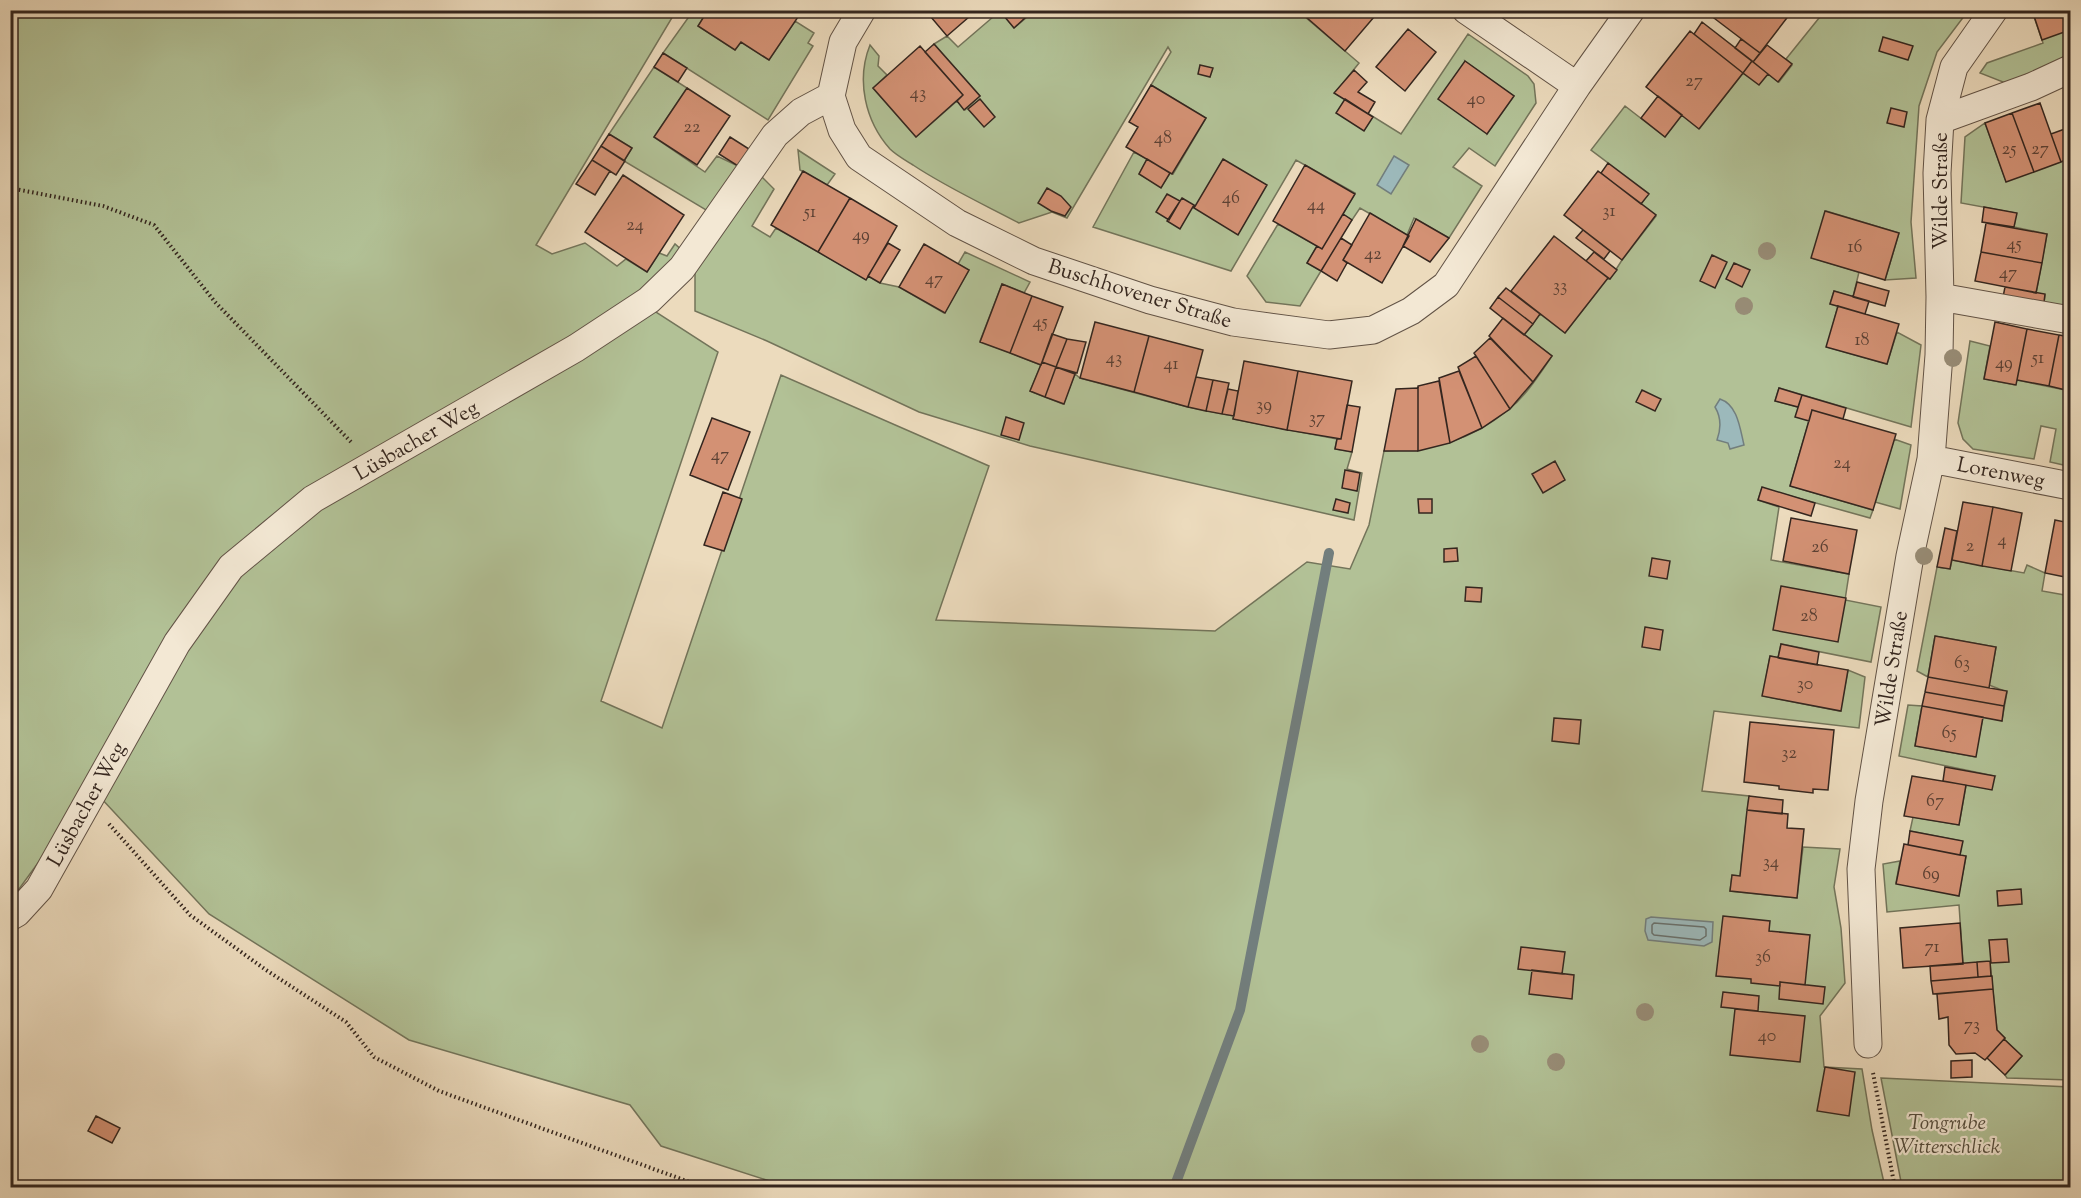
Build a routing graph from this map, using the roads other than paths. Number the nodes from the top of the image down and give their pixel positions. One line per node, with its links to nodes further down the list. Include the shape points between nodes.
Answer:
1 (862, 10): 7 (street, via 843,42)
2 (1466, 10): 6 (street)
3 (1631, 10): 6 (street, Buschhovener Straße)
4 (1994, 10): 8 (street, Wilde Straße, via 1954,67)
5 (2070, 69): 8 (street, Wilde Straße)
6 (1576, 86): 7 (street, Buschhovener Straße, via 1446,285 1411,311 1373,330 1329,335 1233,322 1150,300 1034,261 957,223 859,157 842,130)
7 (831, 96): 13 (street, Lüsbacher Weg, via 801,112 775,135 682,268 649,300 576,348 313,499 231,567 177,643 39,889)
8 (1940, 120): 9 (street, Wilde Straße)
9 (1940, 297): 10 (street); 11 (street, Wilde Straße)
10 (2070, 320)
11 (1931, 459): 12 (street, Lorenweg); 14 (street, Wilde Straße, via 1910,556 1862,858)
12 (2070, 486)
13 (10, 917)
14 (1868, 1044)

